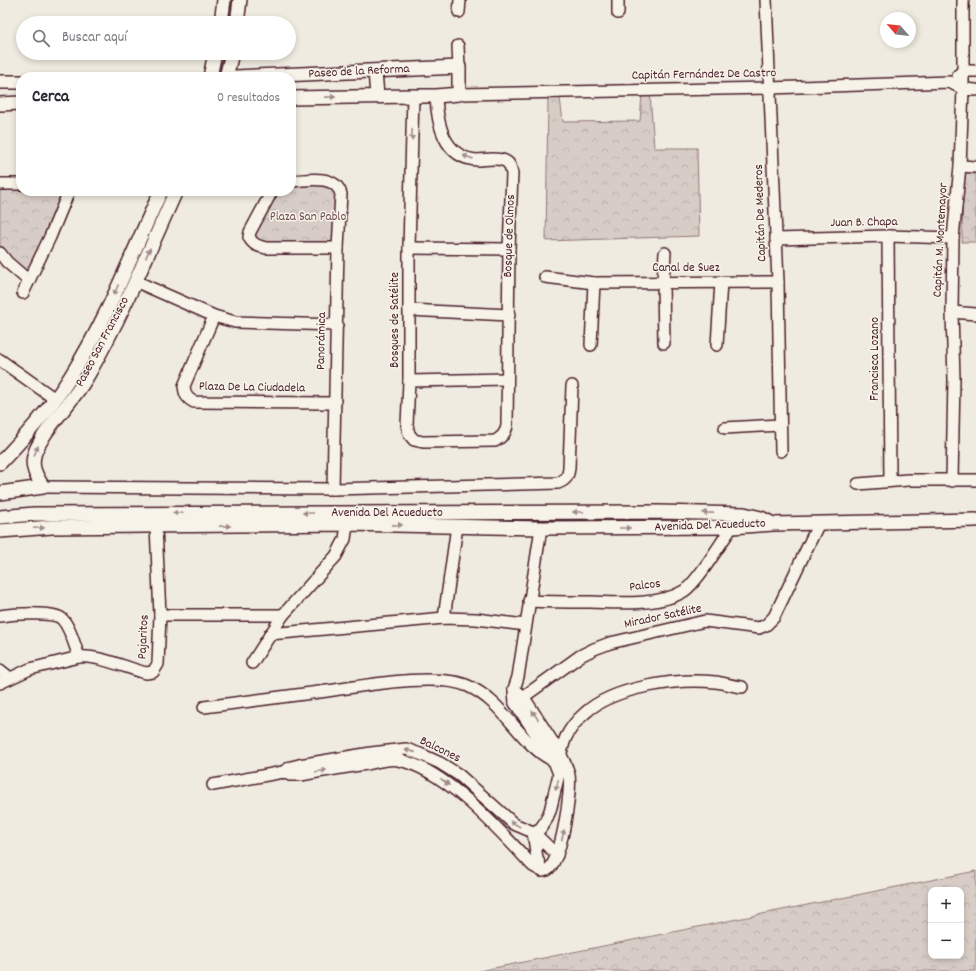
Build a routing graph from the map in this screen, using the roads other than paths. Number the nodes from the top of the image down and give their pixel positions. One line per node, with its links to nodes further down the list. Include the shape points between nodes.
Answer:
1 (224, 0): 9 (street)
2 (240, 0): 10 (street)
3 (460, 0): 7 (street)
4 (618, 0): 8 (street)
5 (766, 0): 24 (street, Capitán De Mederos)
6 (963, 0): 16 (street, Capitán M. Montemayor)
7 (459, 12)
8 (618, 13)
9 (222, 16)
10 (238, 16)
11 (458, 46): 14 (street)
12 (214, 60): 18 (street)
13 (230, 60): 19 (street)
14 (459, 67): 15 (street, Paseo de la Reforma); 27 (street)
15 (375, 71): 20 (street, Paseo de la Reforma); 28 (street)
16 (963, 71): 17 (street); 23 (street); 25 (street, Capitán M. Montemayor)
17 (976, 71)
18 (211, 72)
19 (227, 72)
20 (296, 74)
21 (0, 82): 22 (street)
22 (16, 82)
23 (950, 82): 24 (street, Capitán Fernández De Castro); 25 (street)
24 (770, 88): 27 (street, Capitán Fernández De Castro); 45 (street, Capitán De Mederos)
25 (963, 89): 26 (street); 34 (street, Capitán M. Montemayor)
26 (976, 90)
27 (459, 94): 30 (street, Paseo de la Reforma)
28 (376, 96): 29 (street, Paseo de la Reforma); 31 (street, Paseo de la Reforma, one-way to 28)
29 (413, 96): 30 (street, Paseo de la Reforma); 47 (street, Bosques de Satélite, one-way to 47)
30 (436, 96): 48 (street, Bosque de Olmos, one-way to 30, via 510,166 502,160 475,160 454,151 445,140 439,123)
31 (296, 98)
32 (16, 103): 33 (street)
33 (0, 104)
34 (960, 166): 35 (street); 44 (street, Capitán M. Montemayor)
35 (976, 167)
36 (296, 181): 46 (street, Panorámica, via 330,181 339,188 341,194)
37 (0, 184): 38 (street)
38 (16, 184)
39 (67, 196): 52 (street)
40 (159, 196): 72 (street, Paseo San Francisco, one-way to 72, via 95,335)
41 (174, 196): 53 (street, Paseo San Francisco, one-way to 41)
42 (269, 196): 46 (street, via 250,232 252,243 266,248)
43 (888, 236): 44 (street, Juan B. Chapa); 45 (street, Juan B. Chapa); 81 (street, Francisca Lozano)
44 (953, 238): 60 (street, Capitán M. Montemayor)
45 (776, 239): 56 (street, Capitán De Mederos)
46 (338, 248): 64 (street, Panorámica)
47 (409, 248): 48 (street); 59 (street, Bosques de Satélite)
48 (510, 249): 62 (street, Bosque de Olmos)
49 (0, 253): 52 (street)
50 (665, 253): 54 (street)
51 (545, 277): 57 (street, Canal de Suez)
52 (28, 281): 58 (street)
53 (135, 281): 63 (street); 83 (street, Paseo San Francisco, one-way to 53, via 34,470 34,455 49,427 87,377)
54 (663, 281): 55 (street, Canal de Suez); 57 (street, Canal de Suez); 65 (street)
55 (721, 282): 56 (street, Canal de Suez); 67 (street)
56 (778, 282): 74 (street, Capitán De Mederos)
57 (594, 283): 66 (street)
58 (23, 293)
59 (409, 310): 62 (street); 70 (street, Bosques de Satélite)
60 (952, 312): 61 (street); 79 (street, Capitán M. Montemayor)
61 (976, 314)
62 (509, 315): 69 (street, Bosque de Olmos)
63 (214, 316): 64 (street, via 235,322); 73 (street, Plaza De La Ciudadela, via 184,386 188,399 194,402)
64 (337, 325): 73 (street, Panorámica)
65 (664, 343)
66 (591, 345)
67 (717, 345)
68 (0, 360): 72 (street)
69 (507, 380): 70 (street); 75 (street, Bosque de Olmos)
70 (409, 381): 75 (street, Bosques de Satélite, via 407,425 414,440 495,440 501,438)
71 (572, 386): 84 (street, Avenida Del Acueducto, via 569,468 564,481)
72 (55, 399): 78 (street, Paseo San Francisco)
73 (335, 403): 84 (street, Panorámica)
74 (780, 425): 76 (street); 77 (street, Capitán De Mederos)
75 (507, 426)
76 (725, 428)
77 (782, 451)
78 (0, 464)
79 (952, 480): 80 (street); 81 (street)
80 (976, 480)
81 (890, 481): 82 (street)
82 (858, 484)
83 (43, 487): 84 (street, Avenida Del Acueducto); 85 (street, Avenida Del Acueducto)
84 (333, 489)
85 (0, 494)
86 (0, 517): 90 (street, Avenida Del Acueducto, one-way to 86, via 744,514 658,512 18,514)
87 (976, 520): 88 (street, Avenida Del Acueducto)
88 (819, 523): 90 (street, Avenida Del Acueducto); 108 (street, Mirador Satélite, via 774,617 766,625 759,628 705,621 610,643 580,656)
89 (347, 524): 91 (street, Avenida Del Acueducto, one-way to 89); 92 (street, Avenida Del Acueducto, one-way to 92); 98 (street, via 345,539 336,556)
90 (773, 524): 93 (street, Avenida Del Acueducto)
91 (156, 526): 95 (street, Avenida Del Acueducto, one-way to 91, via 52,527); 97 (street, Pajaritos)
92 (457, 526): 94 (street, Avenida Del Acueducto); 100 (street)
93 (732, 527): 94 (street, Avenida Del Acueducto, one-way to 93); 96 (street, Palcos, via 697,577 684,590 667,598 646,602)
94 (541, 528): 96 (street)
95 (0, 531)
96 (529, 602): 101 (street)
97 (160, 614): 98 (street); 103 (street, Pajaritos, via 158,664 150,673)
98 (283, 614): 102 (street)
99 (0, 616): 103 (street, via 47,614 62,618)
100 (444, 618): 101 (street); 102 (street)
101 (525, 625): 108 (street)
102 (270, 634): 104 (street)
103 (79, 656): 106 (street, via 30,669)
104 (252, 663)
105 (0, 670): 106 (street)
106 (5, 681)
107 (742, 687): 110 (street, via 715,682 677,682 648,686 606,699 585,713 566,737)
108 (518, 696): 110 (street)
109 (204, 707): 110 (street, via 407,681 451,682 467,685 482,693 494,702 542,754)
110 (558, 758): 113 (street, one-way to 113, via 559,774 550,811 540,829); 114 (street, one-way to 110, via 564,832 570,789 566,765)
111 (283, 772): 112 (street, Balcones); 113 (street, Balcones, one-way to 111, via 514,824 459,775 406,749 299,765); 115 (street, Balcones, one-way to 115, via 301,775 397,760 413,764 443,780 477,809 533,866)
112 (213, 785)
113 (533, 832): 114 (street, Balcones); 115 (street, via 537,858)
114 (557, 855): 115 (street, via 554,865)
115 (545, 870)

